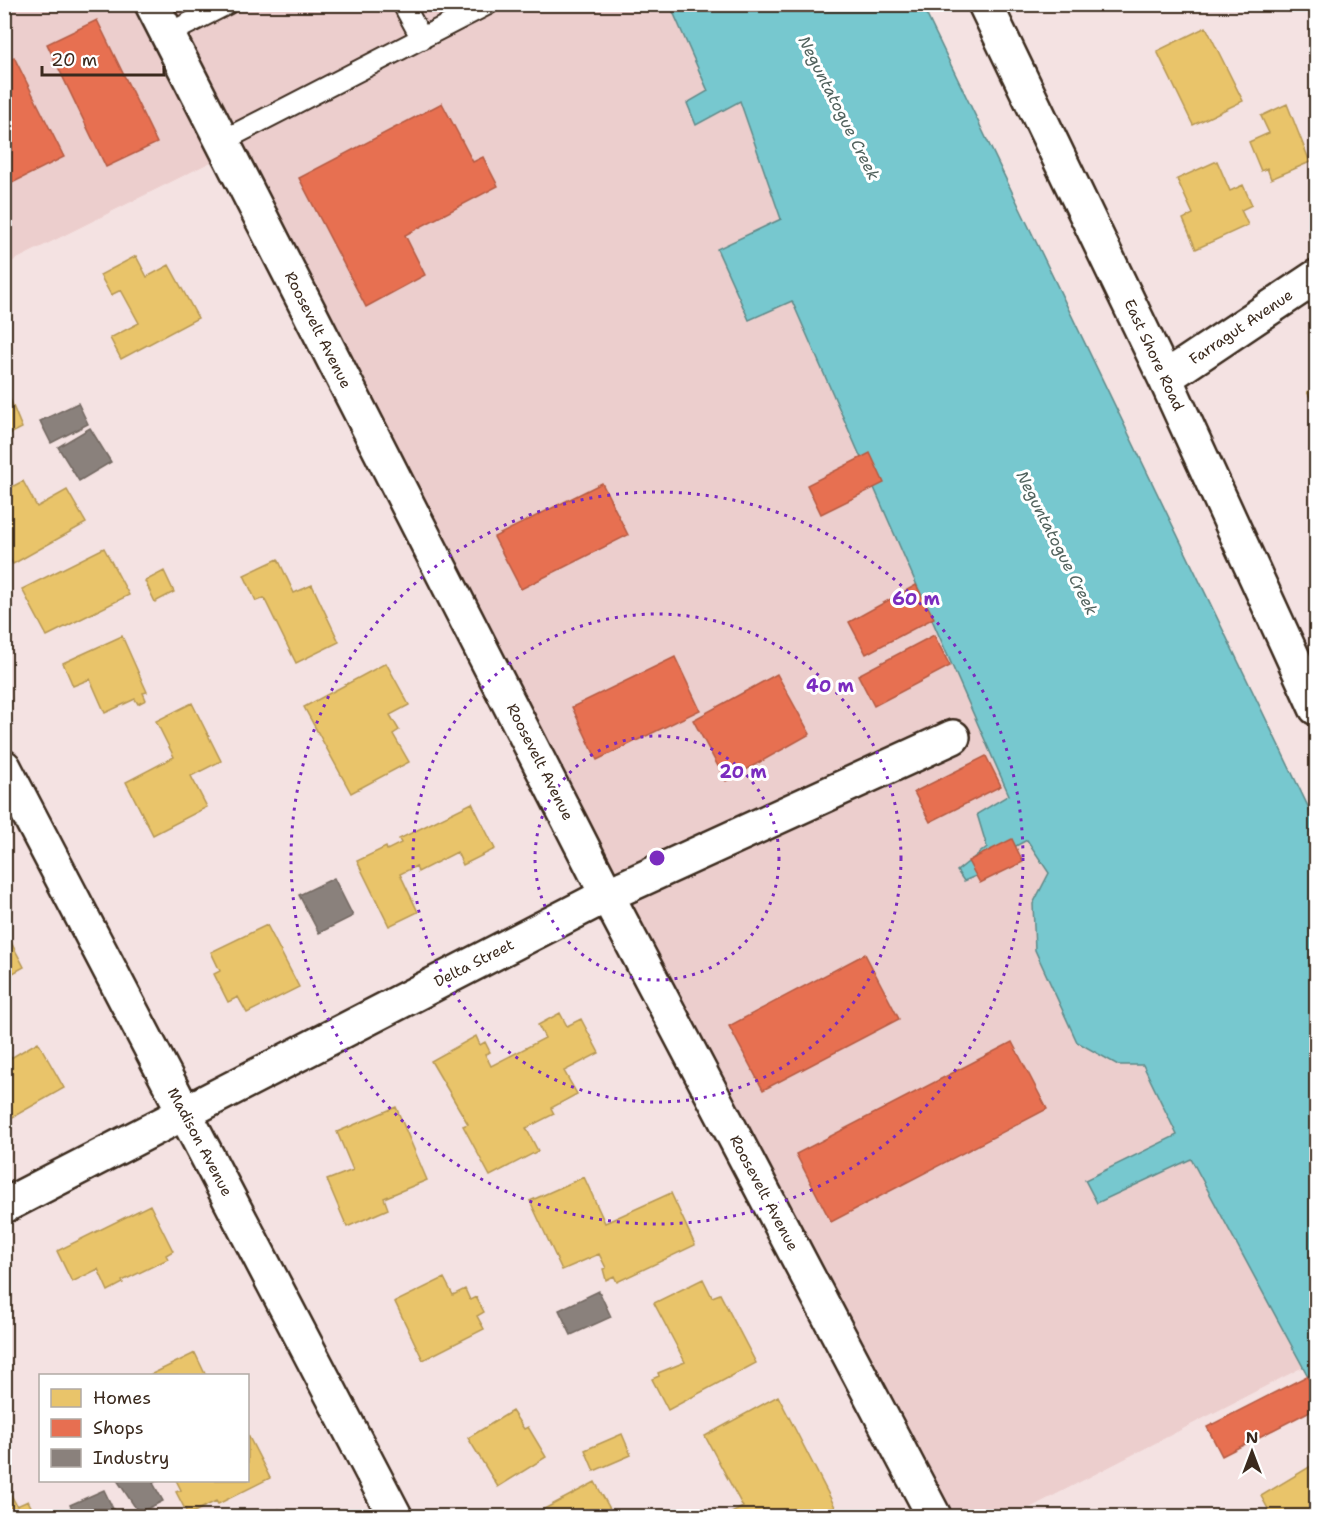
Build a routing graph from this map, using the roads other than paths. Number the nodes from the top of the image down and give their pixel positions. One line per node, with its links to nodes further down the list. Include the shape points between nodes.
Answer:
1 (152, 4): 6 (street, Roosevelt Avenue)
2 (227, 4): 6 (lane)
3 (403, 4): 7 (lane)
4 (488, 4): 7 (lane)
5 (986, 4): 10 (street, East Shore Road)
6 (168, 34): 8 (street, Roosevelt Avenue)
7 (422, 39): 8 (lane)
8 (222, 141): 14 (street, Roosevelt Avenue)
9 (1317, 277): 10 (street, Farragut Avenue)
10 (1165, 378): 11 (street, East Shore Road)
11 (1317, 708)
12 (952, 737): 14 (street, Delta Street)
13 (4, 767): 15 (street, Madison Avenue)
14 (607, 895): 15 (street, Delta Street); 18 (street, Roosevelt Avenue)
15 (185, 1113): 16 (street, Delta Street); 17 (street, Madison Avenue)
16 (4, 1206)
17 (395, 1516)
18 (934, 1516)

